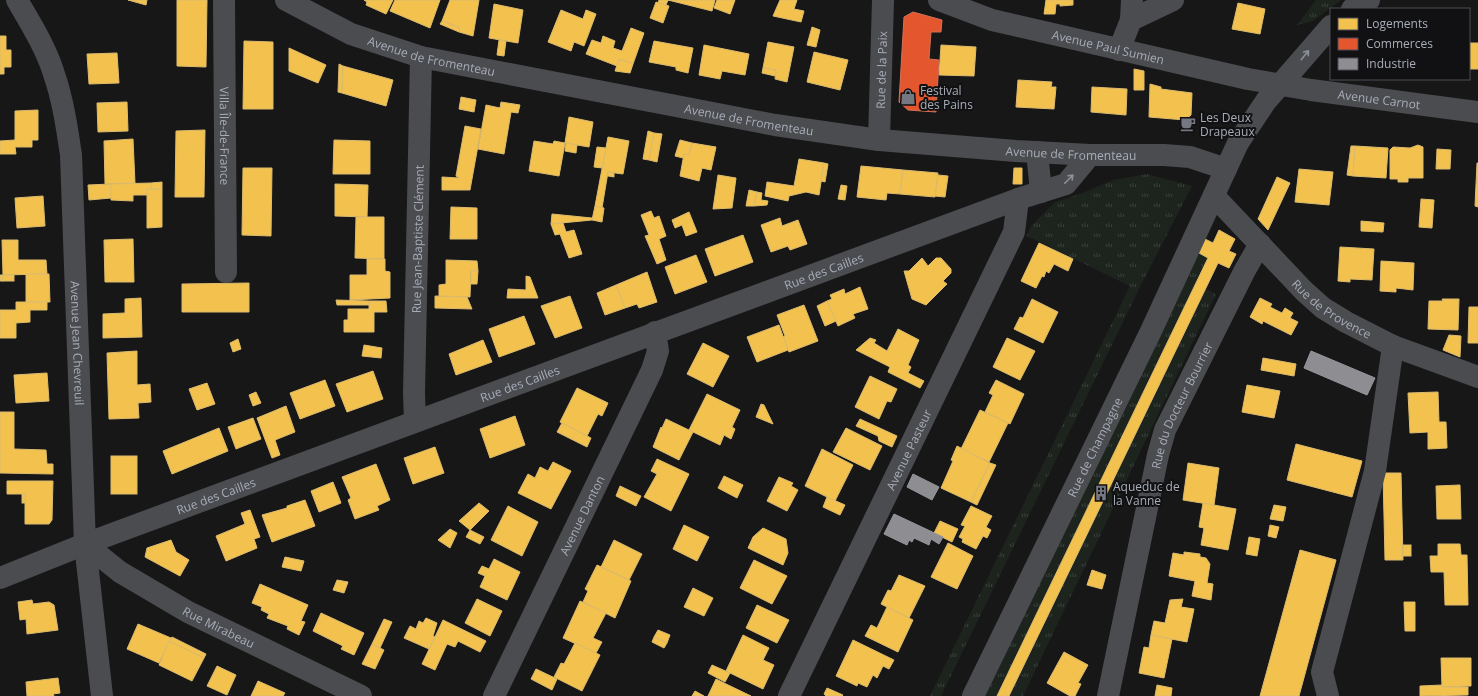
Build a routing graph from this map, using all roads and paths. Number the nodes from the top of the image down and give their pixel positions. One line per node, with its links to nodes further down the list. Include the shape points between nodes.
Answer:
1 (17, 0): 28 (street, Avenue Jean Chevreuil, via 39,38 54,74 65,114 71,155)
2 (224, 0): 23 (street, Villa Île-de-France)
3 (286, 0): 12 (street, Avenue de Fromenteau, via 351,34)
4 (883, 0): 15 (street, Rue de la Paix)
5 (939, 0): 11 (street, Avenue Paul Sumien, via 992,20)
6 (1173, 0): 9 (street)
7 (1369, 0): 8 (street)
8 (1354, 8)
9 (1131, 10): 11 (street)
10 (1330, 27): 13 (street, Rue de Champagne, one-way to 10)
11 (1119, 50): 13 (street, Avenue Paul Sumien)
12 (421, 57): 15 (street, Avenue de Fromenteau, via 775,125); 27 (street, Rue Jean-Baptiste Clément)
13 (1280, 85): 14 (street, Avenue Carnot); 18 (street, Rue de Champagne, via 1242,137)
14 (1478, 112)
15 (879, 140): 16 (street, Avenue de Fromenteau)
16 (1037, 152): 17 (street, Avenue de Fromenteau); 19 (street)
17 (1090, 155): 18 (street, Avenue de Fromenteau, via 1190,157); 19 (street, Rue des Cailles, one-way to 17, via 1066,184)
18 (1226, 169): 20 (street, Rue de Champagne)
19 (1041, 192): 21 (street, Rue des Cailles)
20 (1214, 196): 22 (street, Rue de Provence); 34 (street, Rue de Champagne)
21 (1018, 199): 24 (street, Rue des Cailles); 33 (street, Avenue Pasteur, via 1014,232)
22 (1260, 244): 25 (street, Rue de Provence, via 1323,308); 35 (street, Rue du Docteur Bourrier, via 1166,430 1158,455)
23 (226, 272)
24 (656, 332): 27 (street, Rue des Cailles); 32 (street, Avenue Danton, via 658,351 652,370)
25 (1393, 346): 26 (street, Rue de Provence); 36 (street, via 1375,471 1322,672)
26 (1478, 377)
27 (415, 421): 28 (street, Rue des Cailles)
28 (85, 544): 29 (street, Rue des Cailles); 30 (street, Avenue Jean Chevreuil); 31 (street, Rue Mirabeau, via 120,572 188,612)
29 (0, 578)
30 (102, 696)
31 (361, 696)
32 (494, 696)
33 (789, 696)
34 (973, 696)
35 (1108, 696)
36 (1328, 696)

